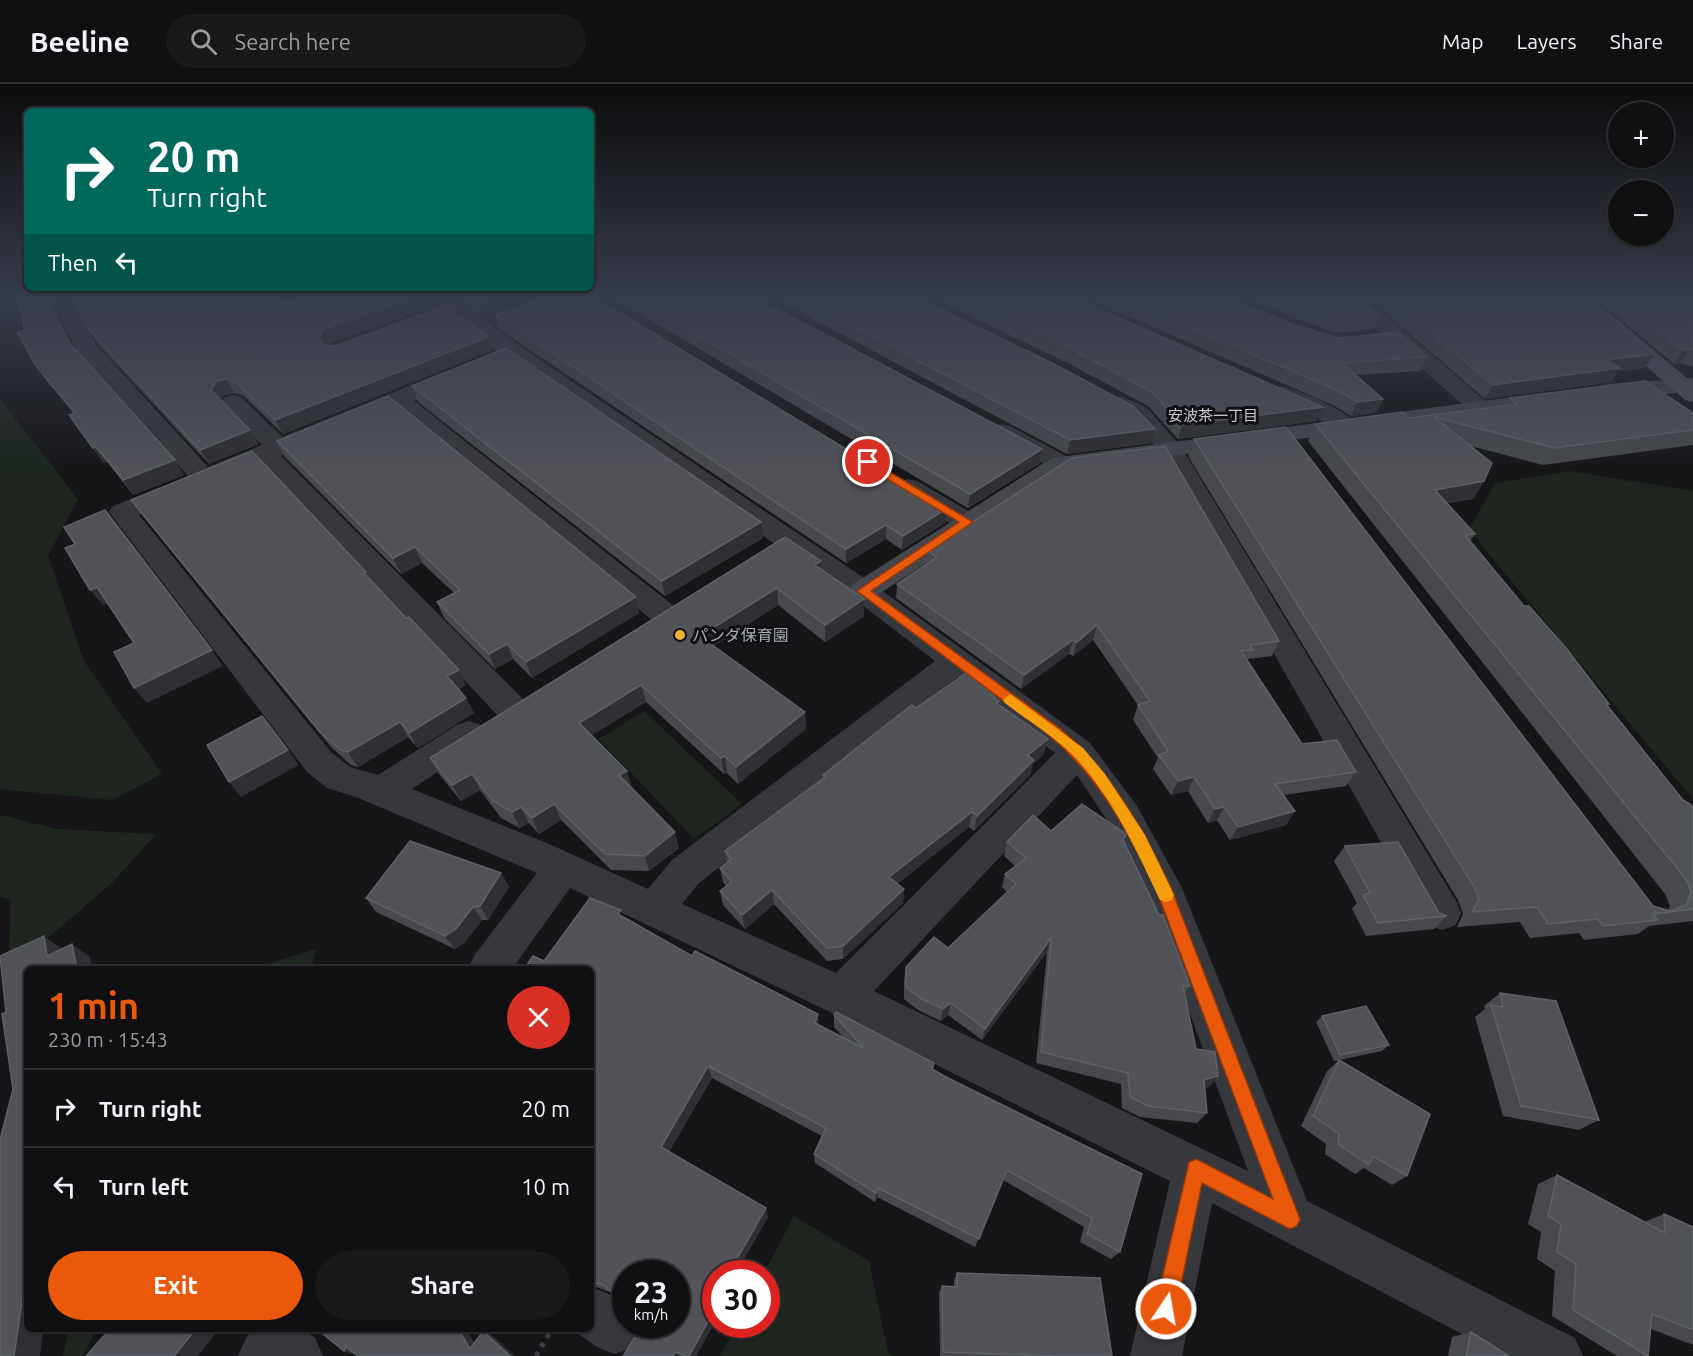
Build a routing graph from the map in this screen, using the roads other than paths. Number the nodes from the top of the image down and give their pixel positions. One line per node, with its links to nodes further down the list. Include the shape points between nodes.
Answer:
1 (93, 355): 18 (street)
2 (505, 355): 9 (street)
3 (518, 355): 20 (street)
4 (1420, 355): 11 (street)
5 (1649, 355): 7 (main road)
6 (1264, 386): 13 (street, via 1324,412)
7 (1689, 388): 11 (street, via 1576,395)
8 (1099, 391): 14 (street, via 1139,413)
9 (398, 400): 15 (street); 23 (street, via 674,608)
10 (233, 402): 15 (street)
11 (1480, 408): 13 (street)
12 (983, 421): 16 (street)
13 (1345, 426): 14 (street, via 1295,444)
14 (1170, 448): 16 (street); 29 (street)
15 (271, 450): 18 (street); 26 (street, via 521,701)
16 (1061, 463): 19 (street)
17 (886, 473): 19 (street)
18 (204, 477): 26 (street, via 122,512 319,762 339,778)
19 (967, 522): 22 (street)
20 (786, 539): 21 (street); 22 (street)
21 (755, 558)
22 (863, 591): 24 (street)
23 (633, 633)
24 (957, 661): 25 (street); 28 (street, via 685,872)
25 (1078, 752): 31 (street); 33 (street, via 1134,831 1163,888)
26 (380, 792): 27 (street)
27 (563, 868): 28 (street); 30 (street)
28 (655, 909): 31 (street)
29 (1442, 913)
30 (490, 966)
31 (841, 996): 32 (street)
32 (1196, 1169): 33 (street); 36 (street)
33 (1290, 1219): 37 (street)
34 (264, 1356): 35 (street, via 276,1341)
35 (297, 1356)
36 (1156, 1356)
37 (1557, 1356)

